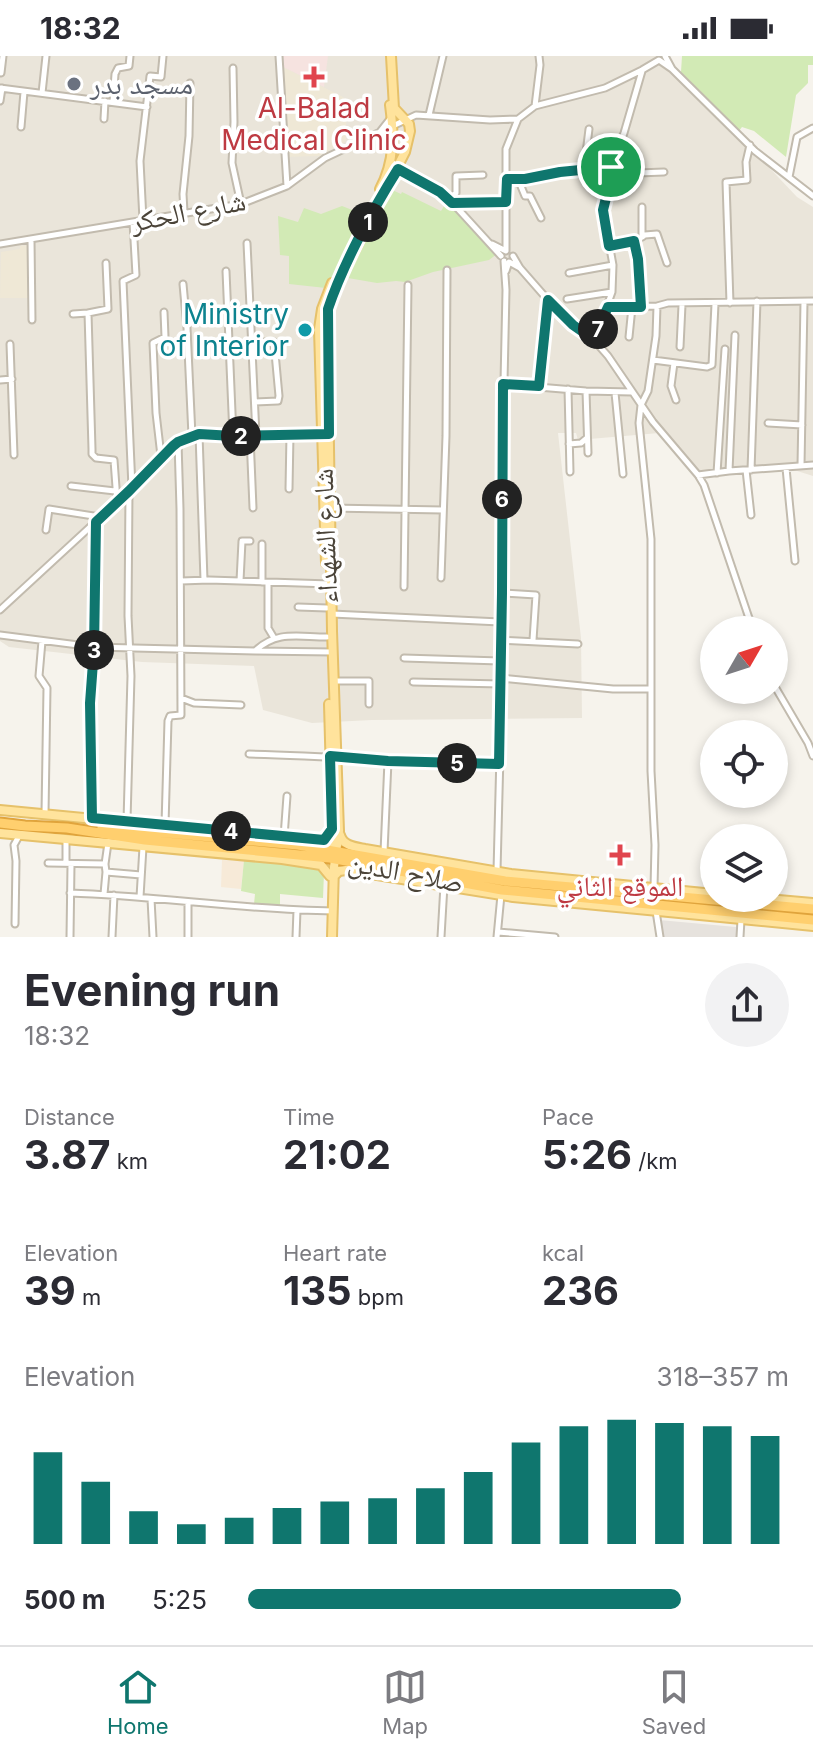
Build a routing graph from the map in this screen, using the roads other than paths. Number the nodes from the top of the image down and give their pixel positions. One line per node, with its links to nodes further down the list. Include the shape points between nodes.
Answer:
1 (3, 56): 12 (street)
2 (46, 56): 16 (street)
3 (130, 56): 19 (street, via 129,66 115,74)
4 (163, 56): 21 (street, via 161,77 150,76)
5 (279, 56): 42 (street)
6 (389, 56): 22 (main road, شارع الشهداء); 26 (main road, شارع الشهداء, via 394,108)
7 (443, 56): 23 (street)
8 (539, 56): 20 (street)
9 (659, 57): 11 (street); 33 (street)
10 (233, 68): 46 (street, via 232,163)
11 (645, 68): 20 (street, via 605,88); 34 (street)
12 (1, 73)
13 (190, 83): 48 (street)
14 (1, 88): 15 (street); 17 (street)
15 (24, 92): 16 (street); 28 (street)
16 (42, 93): 18 (street)
17 (0, 101)
18 (105, 101): 19 (street); 24 (street)
19 (113, 102): 21 (street)
20 (535, 106): 25 (street)
21 (147, 107): 50 (street, via 140,161)
22 (391, 111): 27 (main road, شارع الشهداء); 31 (street)
23 (429, 115): 25 (street, شارع الحكر); 26 (street, شارع الحكر)
24 (104, 119)
25 (518, 119): 40 (street, via 506,149)
26 (407, 120): 27 (street, شارع الحكر); 35 (main road, شارع الشهداء, via 405,152)
27 (393, 126): 31 (street, شارع الحكر); 32 (main road, شارع الشهداء)
28 (21, 127)
29 (813, 128): 39 (street, via 797,137)
30 (589, 129): 36 (street)
31 (379, 133): 32 (street); 42 (street, شارع الحكر, via 325,158)
32 (393, 143): 35 (main road, شارع الشهداء)
33 (750, 145): 39 (street); 73 (street, via 747,180 726,182)
34 (612, 164): 36 (street); 37 (street, via 635,160 638,173); 57 (street, via 603,210)
35 (394, 165): 44 (street); 107 (main road, شارع الشهداء, via 328,309)
36 (584, 169): 41 (street)
37 (664, 172)
38 (483, 175): 44 (street, via 456,176)
39 (789, 177): 43 (street)
40 (507, 179): 41 (street); 45 (street)
41 (518, 179): 49 (street)
42 (287, 186): 46 (street, شارع الحكر)
43 (813, 196)
44 (451, 201): 45 (street); 58 (street)
45 (506, 202): 58 (street)
46 (241, 204): 48 (street, شارع الحكر)
47 (642, 207): 52 (street)
48 (184, 212): 50 (street, شارع الحكر)
49 (541, 218)
50 (143, 220): 51 (street, شارع الحكر)
51 (133, 222): 53 (street, شارع الحكر); 128 (street, via 136,275 123,281)
52 (642, 238): 54 (street); 60 (street, via 657,234)
53 (31, 240): 56 (street, شارع الحكر); 83 (street)
54 (634, 241): 57 (street); 79 (street)
55 (247, 243): 87 (street)
56 (0, 244)
57 (609, 246): 61 (street)
58 (507, 255): 69 (street); 95 (street)
59 (106, 263): 81 (street, via 108,309)
60 (667, 263)
61 (613, 265): 64 (street); 67 (street)
62 (447, 270): 134 (street)
63 (226, 271): 109 (street)
64 (569, 273)
65 (183, 284): 108 (street)
66 (408, 285): 133 (street)
67 (612, 292): 68 (street); 77 (street)
68 (567, 299)
69 (548, 300): 86 (street); 96 (street)
70 (757, 301): 72 (street); 73 (street); 120 (street)
71 (813, 301): 72 (street)
72 (804, 302): 105 (street)
73 (730, 303): 74 (street)
74 (715, 304): 75 (street); 92 (street, via 712,365)
75 (682, 305): 76 (street); 89 (street)
76 (657, 306): 79 (street); 91 (street)
77 (608, 307): 78 (street); 86 (street)
78 (632, 307): 79 (street); 85 (street)
79 (641, 307)
80 (164, 312): 116 (street, via 165,337 153,343)
81 (88, 313): 82 (street); 129 (street, via 92,454 114,460)
82 (73, 314)
83 (32, 320)
84 (735, 335): 121 (street)
85 (629, 337)
86 (593, 339): 99 (street)
87 (252, 342): 102 (street); 102 (street, via 274,342 279,396 278,401)
88 (10, 344): 93 (street)
89 (680, 347)
90 (725, 349): 123 (street)
91 (653, 360): 92 (street); 103 (street)
92 (674, 363): 101 (street, via 671,386)
93 (12, 379): 94 (street); 115 (street)
94 (0, 380)
95 (503, 384): 96 (street); 149 (street)
96 (539, 386): 97 (street)
97 (568, 389): 98 (street); 113 (street)
98 (586, 391): 100 (street); 111 (street)
99 (633, 392): 100 (street); 103 (street)
100 (615, 393): 124 (street)
101 (676, 400)
102 (255, 402): 110 (street)
103 (641, 405): 125 (street); 172 (street, via 651,539)
104 (768, 423): 105 (street)
105 (802, 425): 117 (street)
106 (290, 434): 107 (street); 110 (street); 127 (street)
107 (325, 434): 132 (main road, شارع الشهداء); 147 (main road, شارع الشهداء)
108 (196, 435): 109 (street); 112 (street); 143 (street)
109 (233, 436): 110 (street)
110 (253, 436): 131 (street)
111 (588, 437): 113 (street); 114 (street)
112 (178, 442): 116 (street); 144 (street)
113 (569, 444): 122 (street)
114 (588, 453)
115 (14, 455)
116 (161, 457): 128 (street)
117 (801, 465): 118 (street); 119 (street)
118 (813, 465)
119 (786, 468): 120 (street); 141 (street)
120 (748, 470): 121 (street); 135 (street)
121 (729, 471): 123 (street)
122 (570, 472)
123 (717, 473): 125 (street)
124 (623, 474)
125 (698, 475): 153 (street)
126 (71, 486): 129 (street)
127 (289, 489)
128 (130, 490): 130 (street); 163 (street)
129 (115, 491): 130 (street)
130 (117, 502): 136 (street)
131 (253, 508)
132 (330, 508): 133 (street); 147 (main road, شارع الشهداء)
133 (405, 509): 134 (street); 148 (street)
134 (443, 510): 142 (street)
135 (751, 515)
136 (101, 517): 137 (street); 138 (street, via 49,509)
137 (96, 522): 151 (street); 162 (street)
138 (46, 530)
139 (250, 541): 145 (street, via 242,541)
140 (262, 544): 146 (street)
141 (795, 561)
142 (441, 578)
143 (204, 580): 144 (street); 145 (street)
144 (181, 581): 164 (street)
145 (240, 581): 146 (street)
146 (265, 582): 147 (street); 157 (street, via 268,628)
147 (329, 584): 152 (main road, شارع الشهداء)
148 (404, 587)
149 (502, 593): 154 (street); 159 (street, via 536,595)
150 (298, 607): 152 (street)
151 (0, 610)
152 (329, 611): 154 (street); 156 (main road, شارع الشهداء); 166 (main road, شارع الشهداء)
153 (748, 616)
154 (500, 622): 158 (street)
155 (0, 635): 160 (street)
156 (327, 637): 157 (street); 166 (main road, شارع الشهداء)
157 (274, 638): 165 (street)
158 (500, 640): 159 (street); 168 (street)
159 (533, 640): 161 (street)
160 (42, 641): 162 (street); 184 (street, via 39,676 47,688)
161 (578, 644)
162 (94, 647): 163 (street); 185 (street)
163 (129, 649): 164 (street); 187 (street)
164 (181, 649): 165 (street); 173 (street)
165 (255, 651): 166 (street)
166 (330, 652): 169 (main road, شارع الشهداء); 179 (main road, شارع الشهداء)
167 (404, 658): 168 (street)
168 (500, 661): 170 (street)
169 (334, 681): 174 (street, via 369,681); 179 (main road, شارع الشهداء)
170 (501, 681): 171 (street); 172 (street); 181 (street)
171 (413, 682)
172 (650, 689): 208 (street)
173 (181, 698): 176 (street); 188 (street, via 181,715 168,721)
174 (369, 704)
175 (785, 704): 177 (street)
176 (241, 705)
177 (812, 752)
178 (249, 754): 179 (street)
179 (333, 756): 180 (street); 189 (main road, شارع الشهداء)
180 (388, 761): 181 (street); 197 (street)
181 (499, 764): 203 (street)
182 (287, 796): 193 (street)
183 (0, 810): 184 (main road)
184 (45, 815): 185 (main road)
185 (92, 818): 187 (main road)
186 (0, 820): 192 (highway, صلاح الدين); 198 (highway, صلاح الدين, via 145,840)
187 (127, 822): 188 (main road)
188 (165, 825): 192 (main road)
189 (335, 830): 193 (main road, via 324,840); 197 (main road, via 346,844); 198 (main road, شارع الشهداء)
190 (0, 833): 191 (main road)
191 (19, 835): 194 (main road); 227 (street, via 14,845)
192 (244, 836): 193 (main road); 198 (highway, صلاح الدين)
193 (284, 837)
194 (66, 840): 195 (main road); 200 (street)
195 (108, 843): 196 (main road); 201 (street)
196 (143, 847): 204 (street); 205 (main road, via 321,865)
197 (384, 852): 203 (main road)
198 (334, 855): 205 (main road, شارع الشهداء); 206 (highway, صلاح الدين); 207 (highway, صلاح الدين, via 505,881)
199 (48, 863): 200 (street)
200 (69, 864): 201 (street); 209 (street)
201 (105, 864): 202 (street)
202 (106, 872): 204 (street); 212 (street)
203 (497, 872): 207 (main road)
204 (141, 875): 214 (street)
205 (332, 876): 206 (main road, via 346,870); 221 (main road, شارع الشهداء)
206 (445, 883): 210 (highway, صلاح الدين); 236 (street)
207 (558, 883): 208 (main road); 223 (highway, صلاح الدين)
208 (654, 888): 211 (main road)
209 (70, 893): 212 (street); 230 (street)
210 (502, 893): 222 (main road); 224 (highway, صلاح الدين); 229 (street)
211 (700, 893)
212 (104, 894): 213 (street)
213 (114, 895): 214 (street); 231 (street)
214 (140, 897): 215 (street)
215 (151, 899): 217 (street); 232 (street)
216 (788, 901): 218 (main road)
217 (188, 902): 220 (street); 233 (street)
218 (813, 903)
219 (813, 909): 223 (highway, صلاح الدين)
220 (297, 910): 221 (street); 234 (street)
221 (330, 911): 235 (main road)
222 (656, 911): 224 (main road); 238 (street)
223 (795, 913): 224 (highway, صلاح الدين); 226 (highway, صلاح الدين)
224 (719, 914): 225 (main road)
225 (741, 920): 228 (main road); 239 (street)
226 (813, 920)
227 (15, 924)
228 (813, 926)
229 (498, 935): 237 (street)
230 (70, 937)
231 (112, 937)
232 (153, 937)
233 (188, 937)
234 (296, 937)
235 (330, 937)
236 (441, 937)
237 (555, 937)
238 (660, 937)
239 (740, 937)

